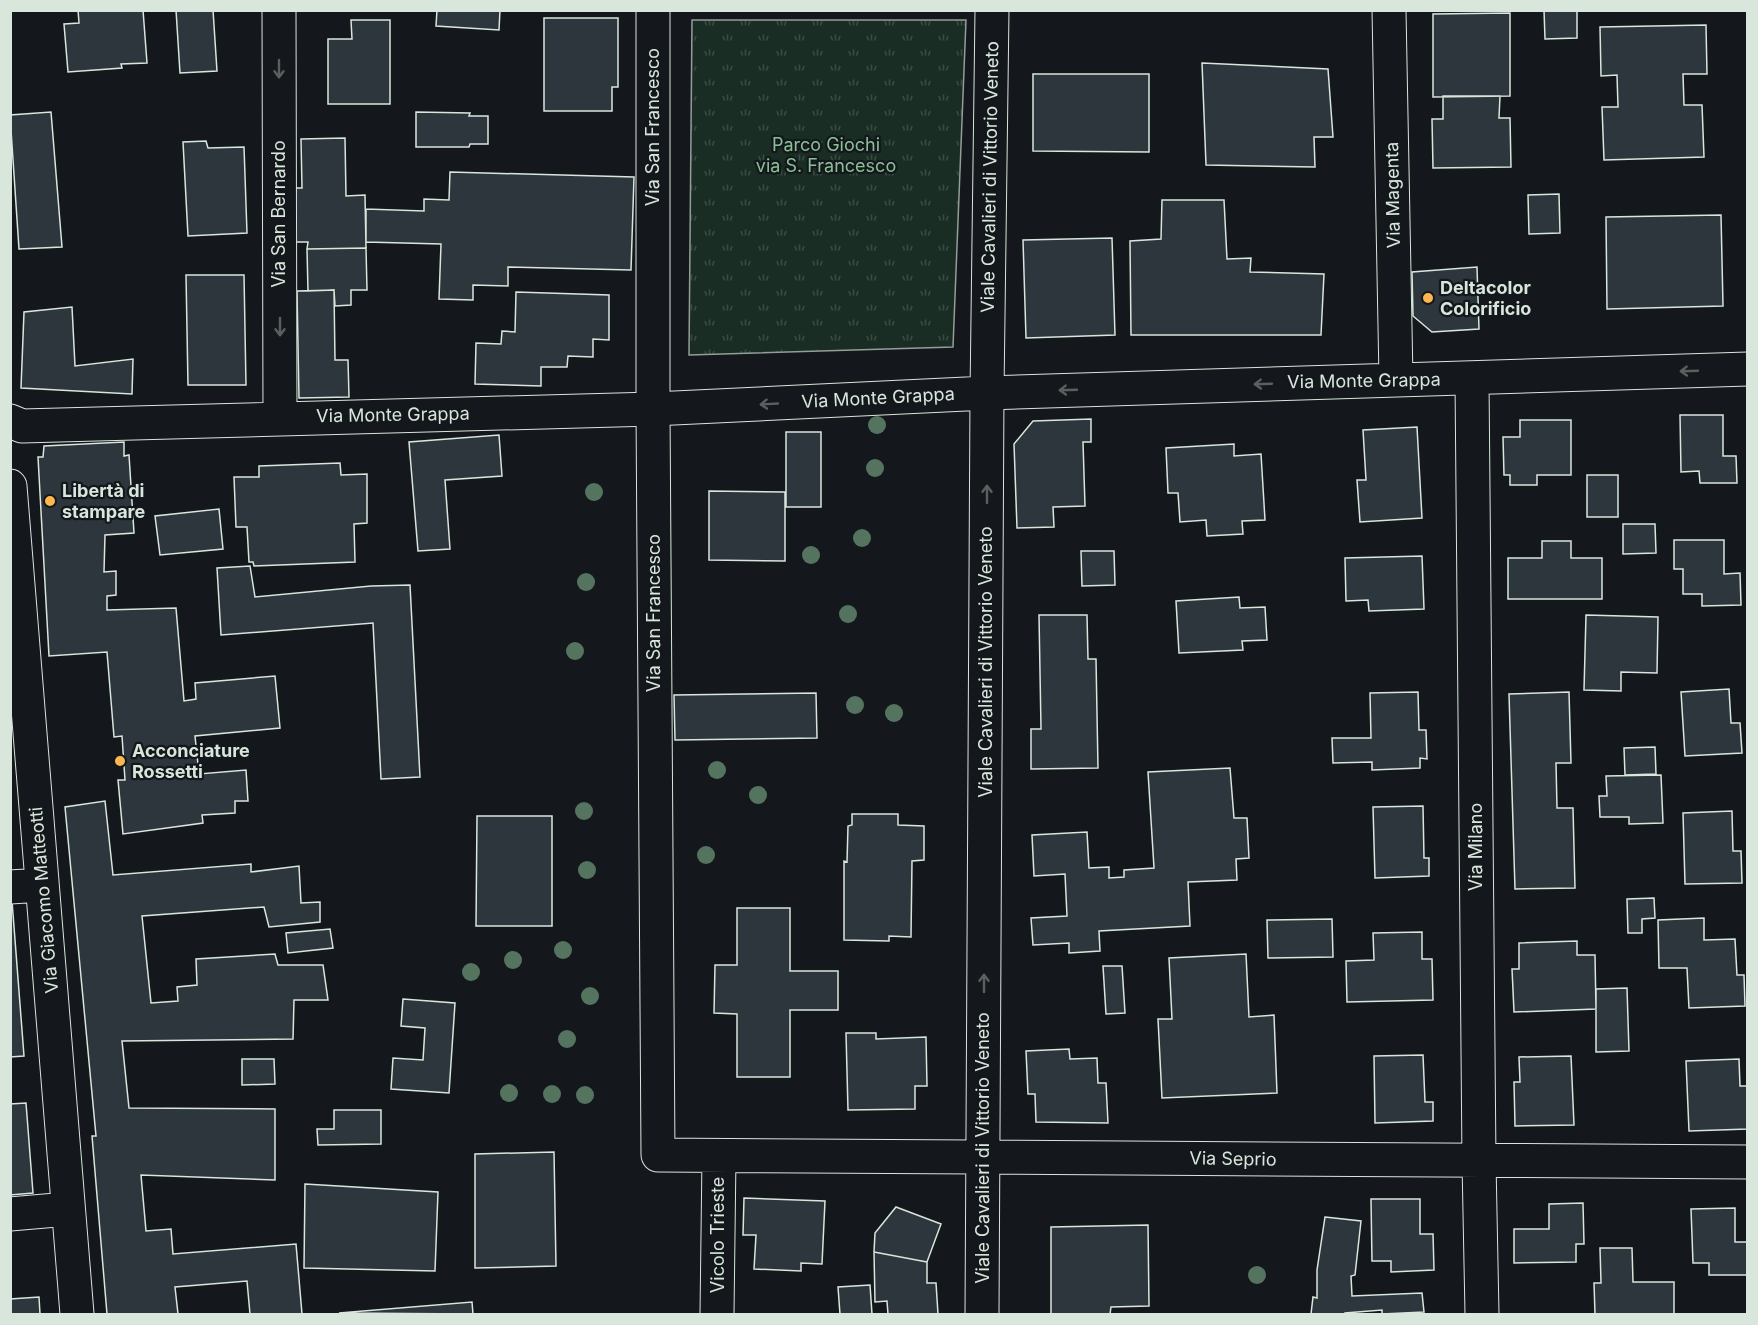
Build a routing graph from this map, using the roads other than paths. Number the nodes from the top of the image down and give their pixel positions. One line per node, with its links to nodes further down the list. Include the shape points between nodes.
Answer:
1 (279, 10): 10 (street, Via San Bernardo, one-way to 10)
2 (653, 10): 9 (street, Via San Francesco)
3 (992, 10): 8 (street, Viale Cavalieri di Vittorio Veneto)
4 (1389, 10): 7 (street, Via Magenta)
5 (1748, 369): 6 (street, Via Monte Grappa, one-way to 6)
6 (1472, 379): 7 (street, Via Monte Grappa); 17 (street, Via Milano)
7 (1396, 380): 8 (street, Via Monte Grappa, one-way to 8)
8 (987, 393): 9 (street, Via Monte Grappa, one-way to 9); 16 (street, Viale Cavalieri di Vittorio Veneto, one-way to 8)
9 (653, 409): 10 (street, Via Monte Grappa); 15 (street, Via San Francesco, via 658,1155)
10 (280, 418): 11 (street, Via Monte Grappa, via 22,426)
11 (10, 421)
12 (10, 486): 13 (street, Via Giacomo Matteotti)
13 (42, 885): 14 (street); 19 (street, Via Giacomo Matteotti)
14 (10, 887)
15 (719, 1156): 16 (street, Via Seprio); 22 (street, Vicolo Trieste)
16 (983, 1156): 17 (street, Via Seprio); 23 (street, Viale Cavalieri di Vittorio Veneto)
17 (1479, 1162): 18 (street, Via Seprio); 24 (street, Via Milano)
18 (1748, 1162)
19 (68, 1209): 20 (street); 21 (street, Via Giacomo Matteotti)
20 (10, 1214)
21 (77, 1314)
22 (717, 1314)
23 (982, 1314)
24 (1482, 1314)

